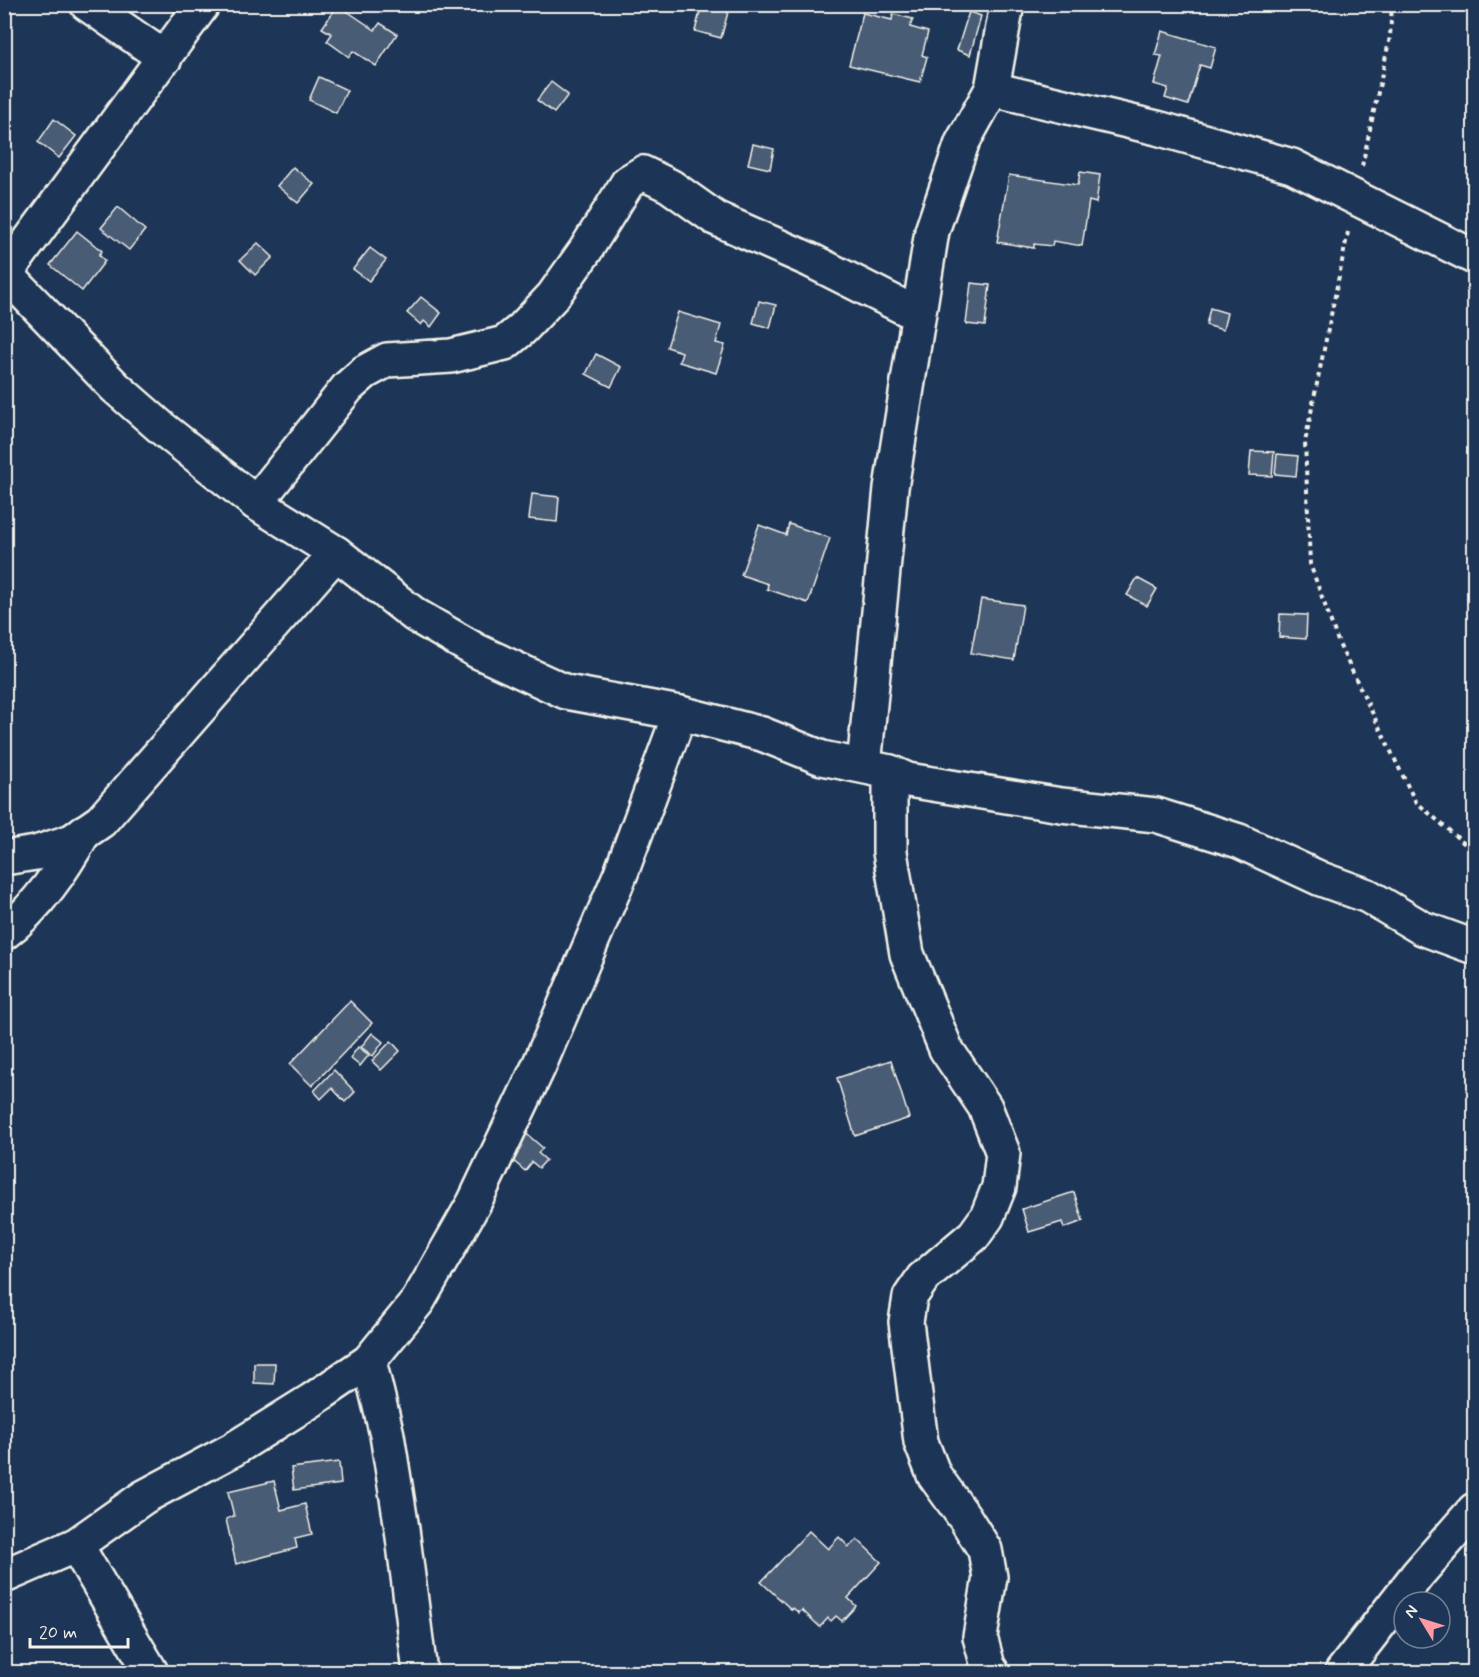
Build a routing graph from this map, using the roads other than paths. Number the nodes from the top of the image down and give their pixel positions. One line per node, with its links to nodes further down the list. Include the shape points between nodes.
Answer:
1 (87, 4): 4 (street)
2 (203, 4): 4 (street)
3 (1007, 4): 5 (street)
4 (165, 58): 7 (street)
5 (992, 88): 6 (street, via 1292,166); 8 (street, via 962,143 936,220)
6 (1474, 257)
7 (5, 273): 9 (street, via 115,387)
8 (918, 314): 9 (street, via 715,218 670,186 643,173 628,182 553,296 522,329 505,343 451,356 387,360 365,372 348,387); 12 (street, via 891,488)
9 (256, 503): 10 (street)
10 (336, 553): 11 (street, via 415,615 477,651 566,692); 13 (street, via 101,821)
11 (680, 713): 12 (street, via 762,734 822,758); 17 (street, via 621,873 538,1068 474,1203 418,1301)
12 (877, 769): 16 (street, via 908,780 1061,805 1156,815 1239,841 1368,896 1422,928); 23 (street, via 907,954 946,1049 985,1107 1003,1153 999,1187 987,1217 974,1235 923,1278 910,1297 906,1323 921,1442 934,1475 985,1550 990,1576 980,1638)
13 (84, 832): 14 (street, via 72,841 36,854); 15 (street, via 62,871 17,924)
14 (4, 858)
15 (4, 933)
16 (1474, 947)
17 (369, 1361): 19 (street, via 232,1450 144,1497); 22 (street, via 387,1435)
18 (1474, 1510): 24 (street)
19 (76, 1545): 20 (street); 21 (street)
20 (4, 1576)
21 (151, 1672)
22 (420, 1672)
23 (992, 1672)
24 (1342, 1672)

